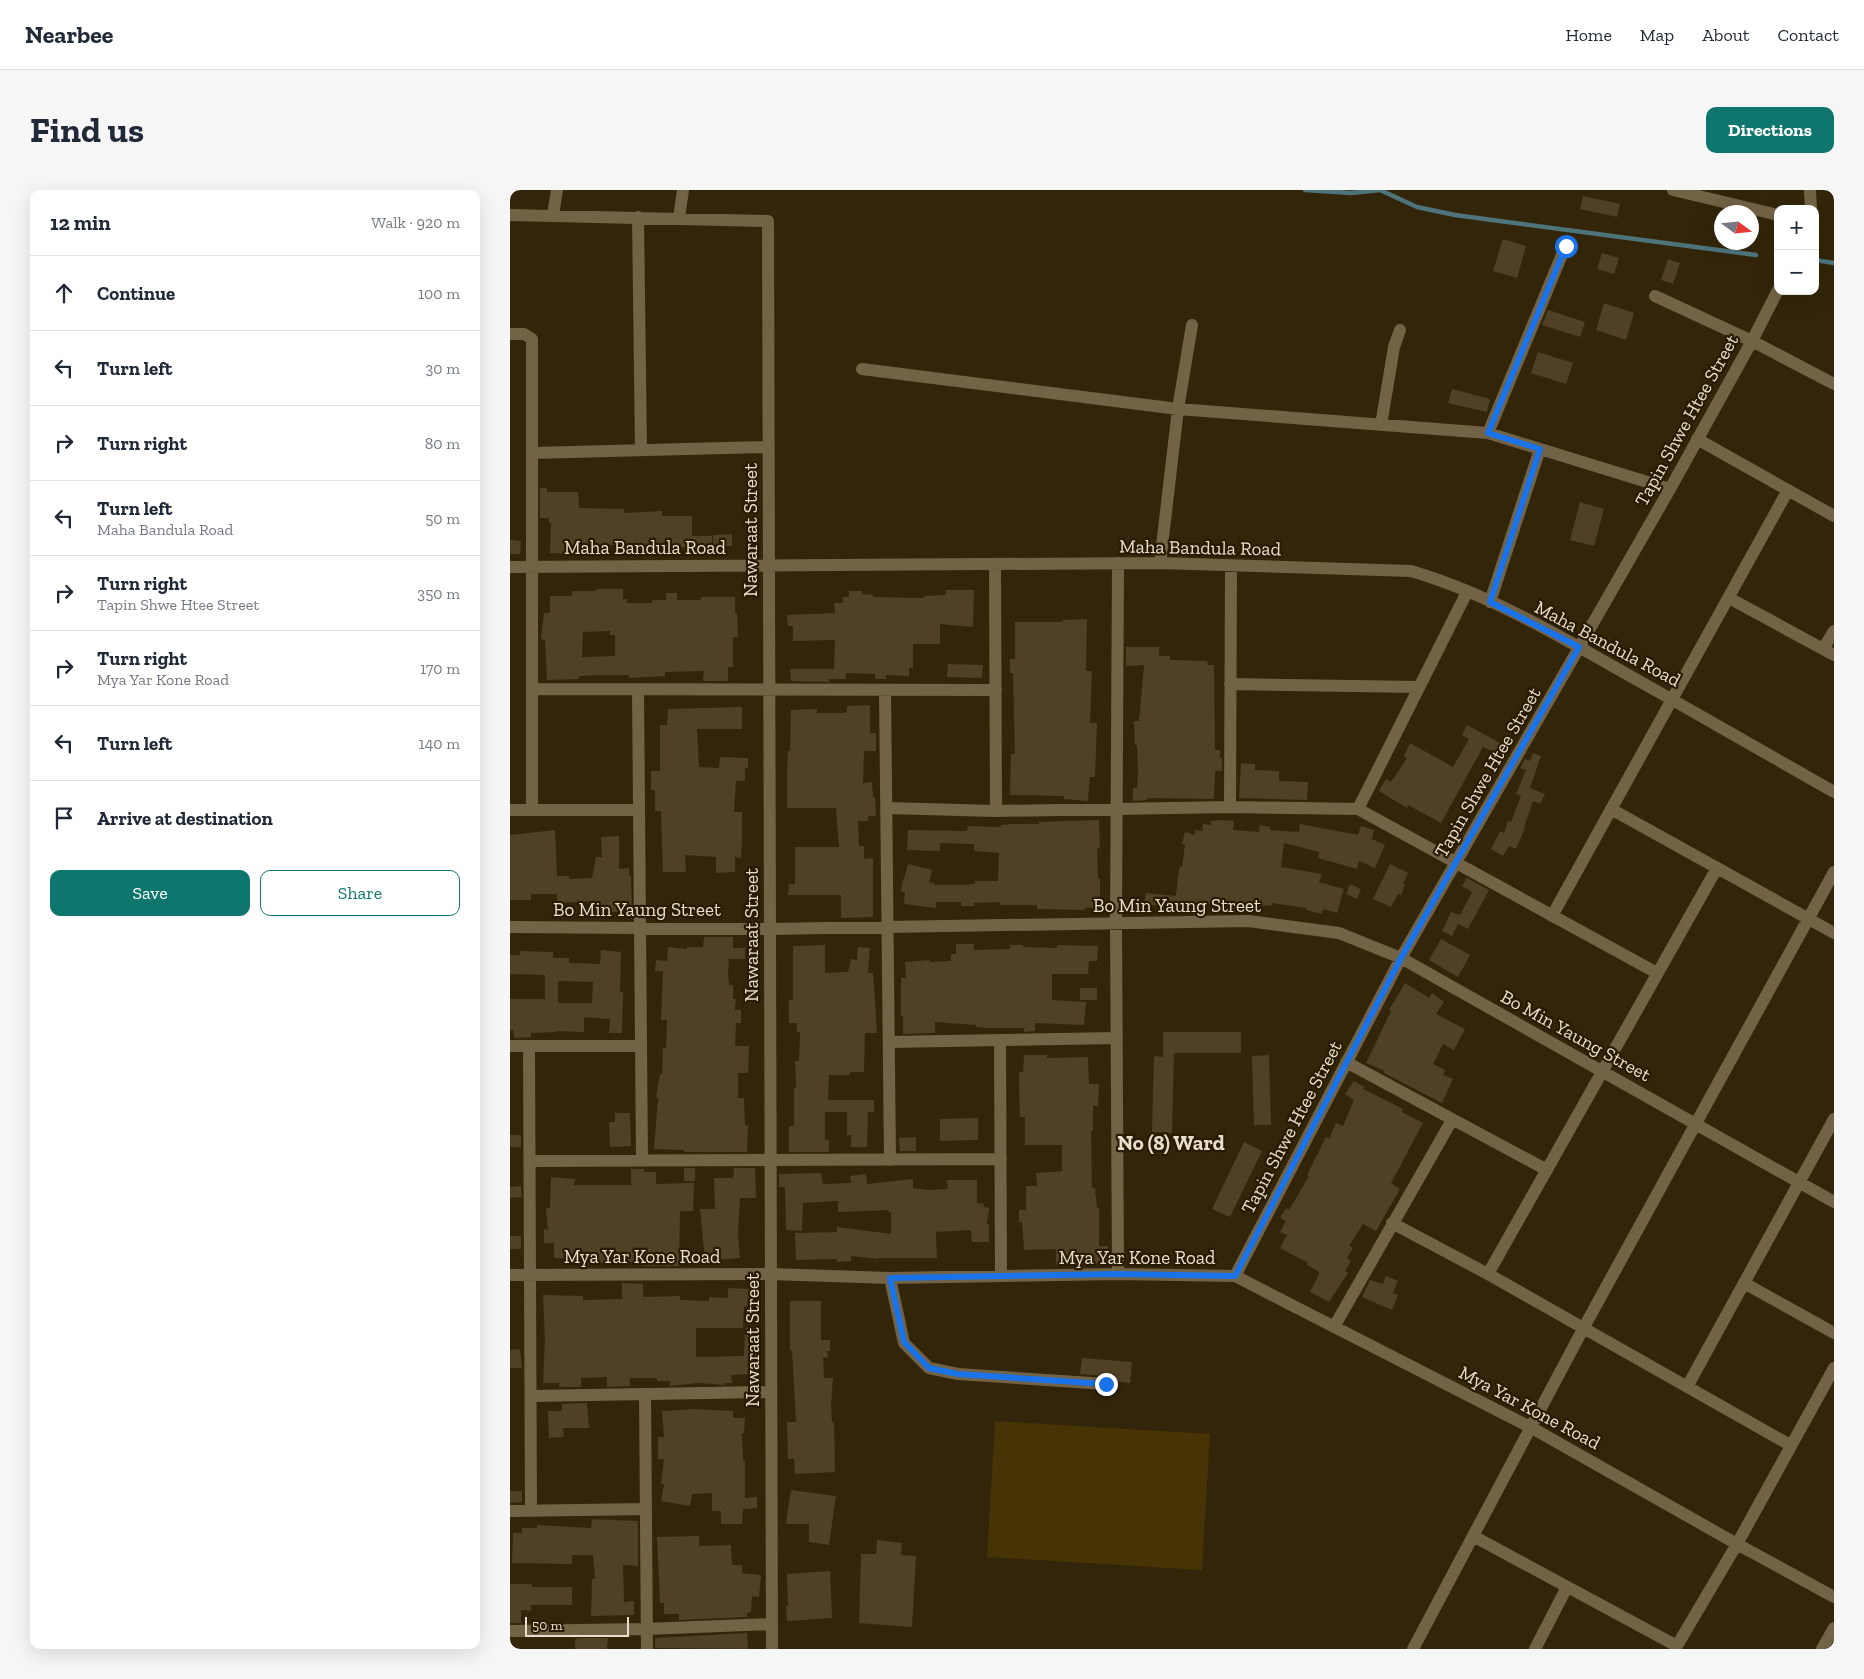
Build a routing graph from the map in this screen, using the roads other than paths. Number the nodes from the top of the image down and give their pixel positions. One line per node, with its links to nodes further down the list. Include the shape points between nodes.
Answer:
1 (557, 190): 6 (street)
2 (683, 190): 10 (street)
3 (1673, 190): 7 (street)
4 (1810, 190): 5 (street)
5 (1811, 205)
6 (554, 214): 8 (street); 9 (street)
7 (1774, 214)
8 (510, 215)
9 (638, 217): 10 (street); 26 (street)
10 (679, 218): 24 (street, Nawaraat Street, via 768,221)
11 (1566, 246): 22 (street)
12 (1775, 295): 17 (street, Tapin Shwe Htee Street)
13 (1655, 296): 17 (street)
14 (1192, 324): 20 (street)
15 (1400, 330): 21 (street, via 1392,355)
16 (510, 334): 27 (street, via 524,334 532,340)
17 (1752, 341): 19 (street); 23 (street, Tapin Shwe Htee Street)
18 (862, 369): 20 (street)
19 (1834, 384)
20 (1178, 409): 21 (street); 32 (street)
21 (1382, 425): 22 (street)
22 (1488, 433): 25 (street)
23 (1698, 439): 28 (street, Tapin Shwe Htee Street); 29 (street)
24 (768, 447): 26 (street); 34 (street, Nawaraat Street)
25 (1540, 449): 28 (street); 40 (street)
26 (641, 450): 27 (street)
27 (532, 453): 37 (street)
28 (1670, 489): 42 (street, Tapin Shwe Htee Street)
29 (1788, 490): 30 (street); 39 (street)
30 (1834, 516)
31 (1118, 563): 32 (street, Maha Bandula Road); 33 (street, Maha Bandula Road); 55 (street)
32 (1160, 563): 35 (street, Maha Bandula Road)
33 (995, 564): 34 (street, Maha Bandula Road); 50 (street)
34 (768, 566): 37 (street, Maha Bandula Road); 48 (street, Nawaraat Street)
35 (1231, 566): 38 (street, Maha Bandula Road, via 1410,571); 44 (street)
36 (510, 567): 37 (street, Maha Bandula Road)
37 (532, 567): 46 (street)
38 (1467, 592): 40 (street, Maha Bandula Road); 45 (street)
39 (1729, 598): 43 (street); 51 (street)
40 (1490, 602): 42 (street, Maha Bandula Road)
41 (1834, 631): 43 (street)
42 (1579, 647): 51 (street, Maha Bandula Road); 62 (street, Tapin Shwe Htee Street)
43 (1829, 652)
44 (1230, 684): 45 (street); 53 (street)
45 (1419, 687): 56 (street)
46 (532, 689): 47 (street); 59 (street)
47 (638, 690): 48 (street); 60 (street)
48 (769, 690): 49 (street); 71 (street, Nawaraat Street)
49 (885, 690): 50 (street); 54 (street)
50 (996, 690): 61 (street)
51 (1672, 699): 52 (street, Maha Bandula Road); 57 (street)
52 (1834, 792)
53 (1230, 807): 55 (street); 56 (street)
54 (887, 808): 61 (street); 70 (street)
55 (1117, 809): 61 (street); 67 (street)
56 (1358, 809): 62 (street)
57 (1611, 809): 63 (street); 65 (street)
58 (510, 810): 59 (street)
59 (532, 810): 60 (street)
60 (639, 810): 69 (street)
61 (996, 811)
62 (1457, 863): 65 (street); 73 (street, Tapin Shwe Htee Street)
63 (1717, 868): 66 (street); 74 (street)
64 (1834, 872): 66 (street)
65 (1552, 916): 74 (street)
66 (1808, 919): 72 (street); 85 (street)
67 (1116, 923): 70 (street, Bo Min Yaung Street); 73 (street, Bo Min Yaung Street, via 1248,921 1339,933); 75 (street)
68 (510, 928): 69 (street, Bo Min Yaung Street)
69 (640, 928): 71 (street, Bo Min Yaung Street); 80 (street)
70 (888, 928): 71 (street, Bo Min Yaung Street); 77 (street)
71 (770, 929): 87 (street, Nawaraat Street)
72 (1834, 934)
73 (1401, 958): 81 (street, Tapin Shwe Htee Street); 82 (street, Bo Min Yaung Street)
74 (1657, 973): 82 (street)
75 (1117, 1038): 76 (street); 96 (street)
76 (1000, 1040): 77 (street); 86 (street)
77 (889, 1042): 88 (street)
78 (510, 1046): 79 (street)
79 (529, 1046): 80 (street); 89 (street)
80 (641, 1046): 90 (street)
81 (1346, 1062): 84 (street); 101 (street, Tapin Shwe Htee Street)
82 (1602, 1072): 85 (street, Bo Min Yaung Street); 91 (street)
83 (1834, 1119): 92 (street)
84 (1452, 1120): 91 (street); 94 (street)
85 (1695, 1124): 92 (street, Bo Min Yaung Street); 105 (street)
86 (1001, 1159): 88 (street); 100 (street)
87 (771, 1160): 88 (street); 90 (street); 95 (street, Nawaraat Street)
88 (890, 1160)
89 (530, 1161): 90 (street); 98 (street)
90 (642, 1161)
91 (1547, 1170): 97 (street)
92 (1799, 1182): 93 (street, Bo Min Yaung Street); 103 (street)
93 (1834, 1202)
94 (1392, 1223): 97 (street); 104 (street)
95 (771, 1274): 98 (street, Mya Yar Kone Road); 102 (street, Mya Yar Kone Road); 110 (street, Nawaraat Street)
96 (1118, 1274): 100 (street, Mya Yar Kone Road); 101 (street, Mya Yar Kone Road)
97 (1488, 1274): 105 (street)
98 (530, 1275): 99 (street, Mya Yar Kone Road); 112 (street)
99 (510, 1276)
100 (1001, 1276): 102 (street, Mya Yar Kone Road)
101 (1235, 1276): 104 (street, Mya Yar Kone Road)
102 (890, 1278): 108 (street, via 904,1342 929,1368 958,1374)
103 (1744, 1283): 106 (street); 109 (street)
104 (1334, 1327): 113 (street, Mya Yar Kone Road)
105 (1583, 1329): 109 (street); 113 (street)
106 (1834, 1333)
107 (1834, 1368): 114 (street)
108 (1106, 1384)
109 (1687, 1387): 114 (street)
110 (771, 1392): 111 (street); 122 (street, Nawaraat Street)
111 (645, 1394): 112 (street); 115 (street)
112 (531, 1396): 116 (street)
113 (1532, 1428): 118 (street); 119 (street, Mya Yar Kone Road)
114 (1790, 1445): 119 (street)
115 (646, 1509): 116 (street); 124 (street)
116 (531, 1510): 117 (street)
117 (510, 1511)
118 (1473, 1536): 120 (street); 129 (street)
119 (1737, 1544): 121 (street, Mya Yar Kone Road); 126 (street)
120 (1567, 1587): 126 (street); 130 (street)
121 (1834, 1596)
122 (772, 1624): 124 (street); 128 (street, Nawaraat Street)
123 (1834, 1628): 131 (street)
124 (646, 1629): 125 (street); 127 (street)
125 (510, 1631)
126 (1676, 1648)
127 (646, 1649)
128 (772, 1649)
129 (1413, 1649)
130 (1535, 1649)
131 (1822, 1649)

